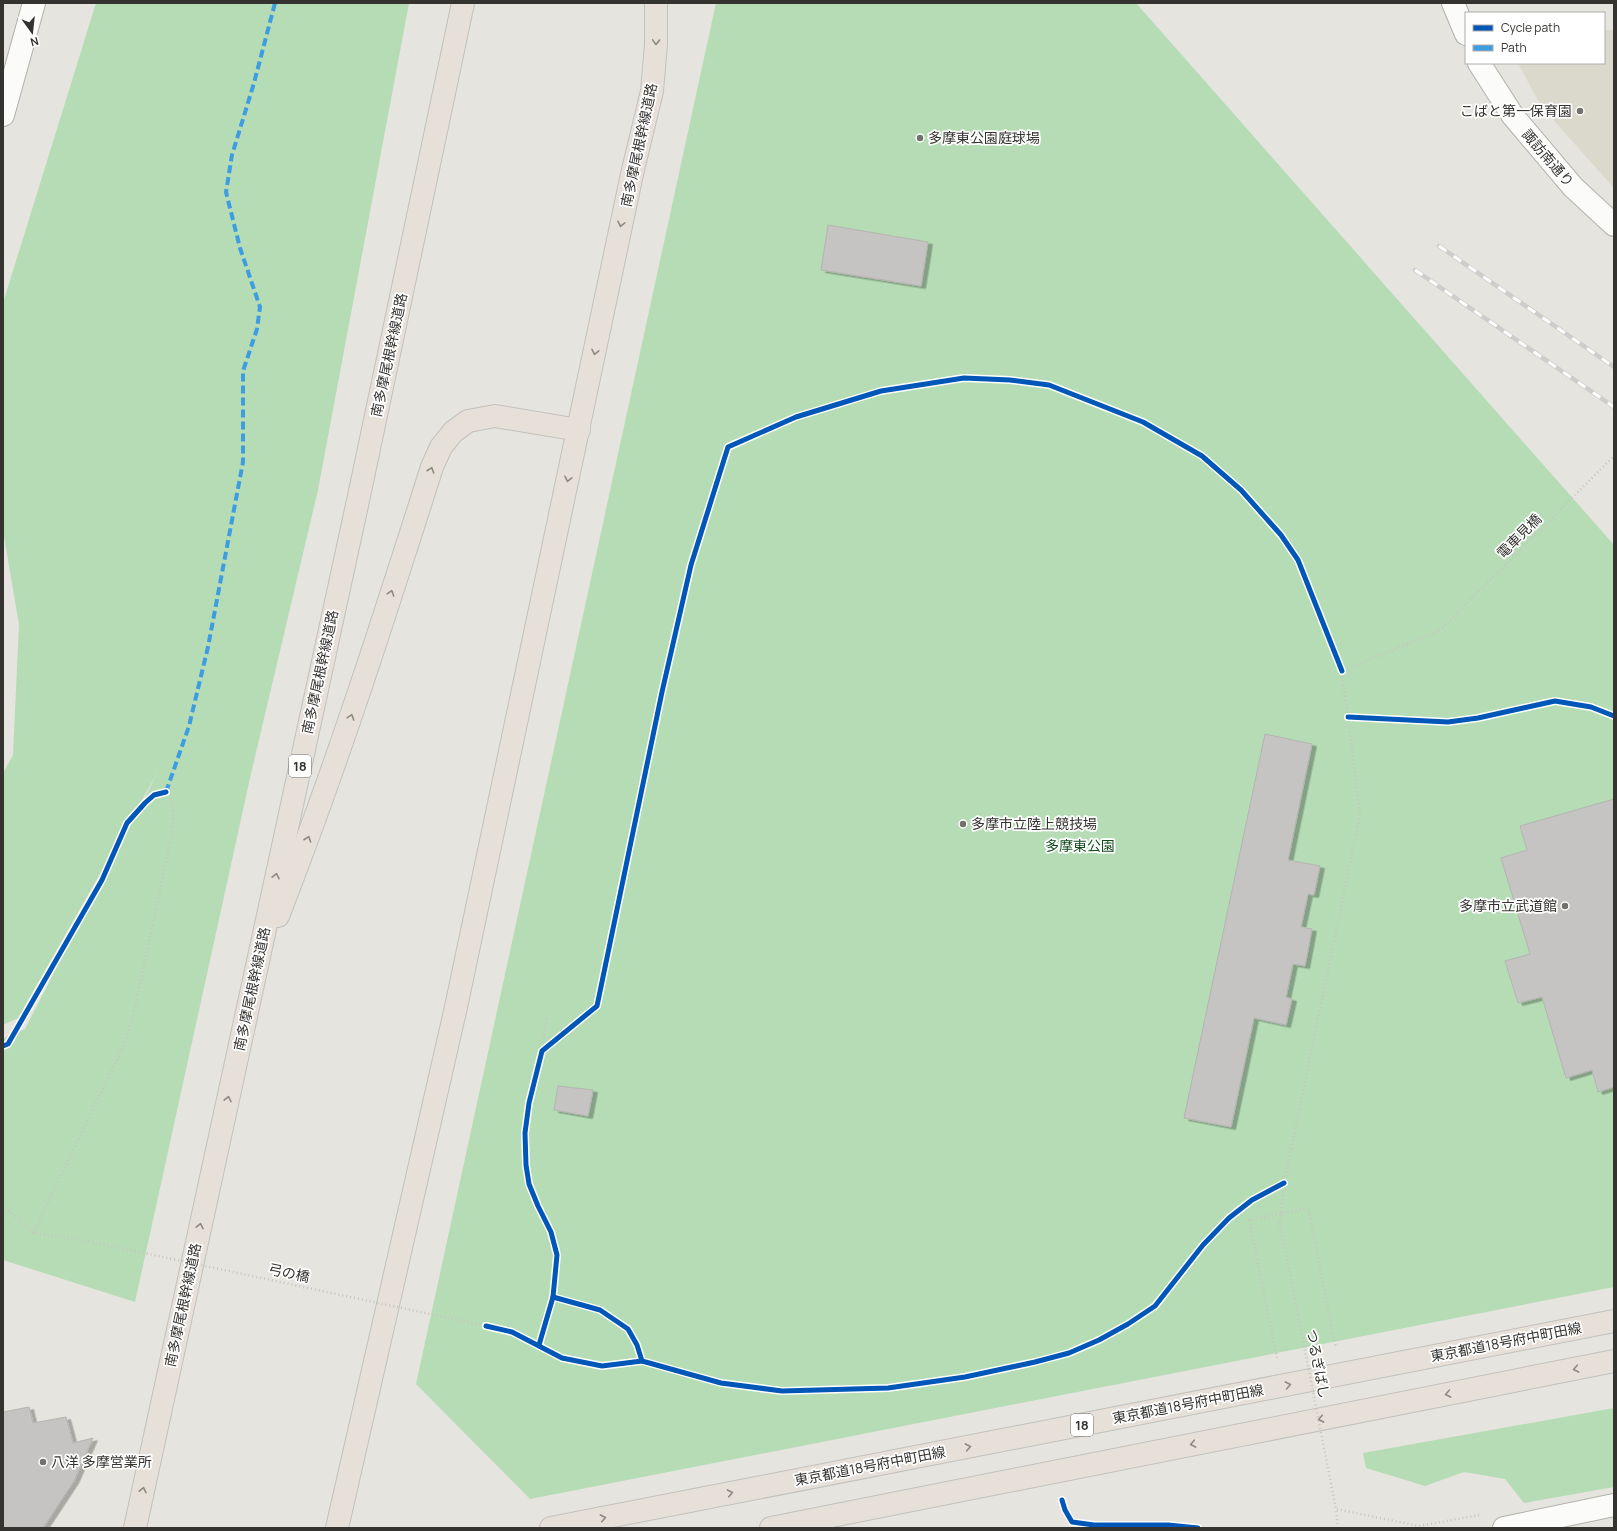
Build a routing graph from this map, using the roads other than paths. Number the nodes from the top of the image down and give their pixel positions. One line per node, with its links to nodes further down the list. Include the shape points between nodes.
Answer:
1 (34, 3): 7 (street)
2 (463, 3): 10 (main road, 南多摩尾根幹線道路 / 18, one-way to 2, via 361,488)
3 (656, 3): 9 (main road, 南多摩尾根幹線道路, one-way to 9, via 652,91 632,174)
4 (1453, 3): 5 (street)
5 (1465, 32)
6 (1480, 64): 8 (street, 諏訪南通り, via 1513,116 1572,187)
7 (3, 115)
8 (1614, 225)
9 (579, 430): 10 (main road, one-way to 9, via 303,852 348,725 429,474 441,446 468,420 495,416); 15 (main road, 南多摩尾根幹線道路, one-way to 15, via 456,1007)
10 (253, 980): 14 (main road, 南多摩尾根幹線道路 / 18, one-way to 10)
11 (1614, 1322): 16 (main road, 東京都道18号府中町田線 / 18, one-way to 11)
12 (1614, 1361): 17 (main road, one-way to 17)
13 (1614, 1505): 18 (street)
14 (135, 1528)
15 (337, 1528)
16 (551, 1528)
17 (771, 1528)
18 (1504, 1528)

